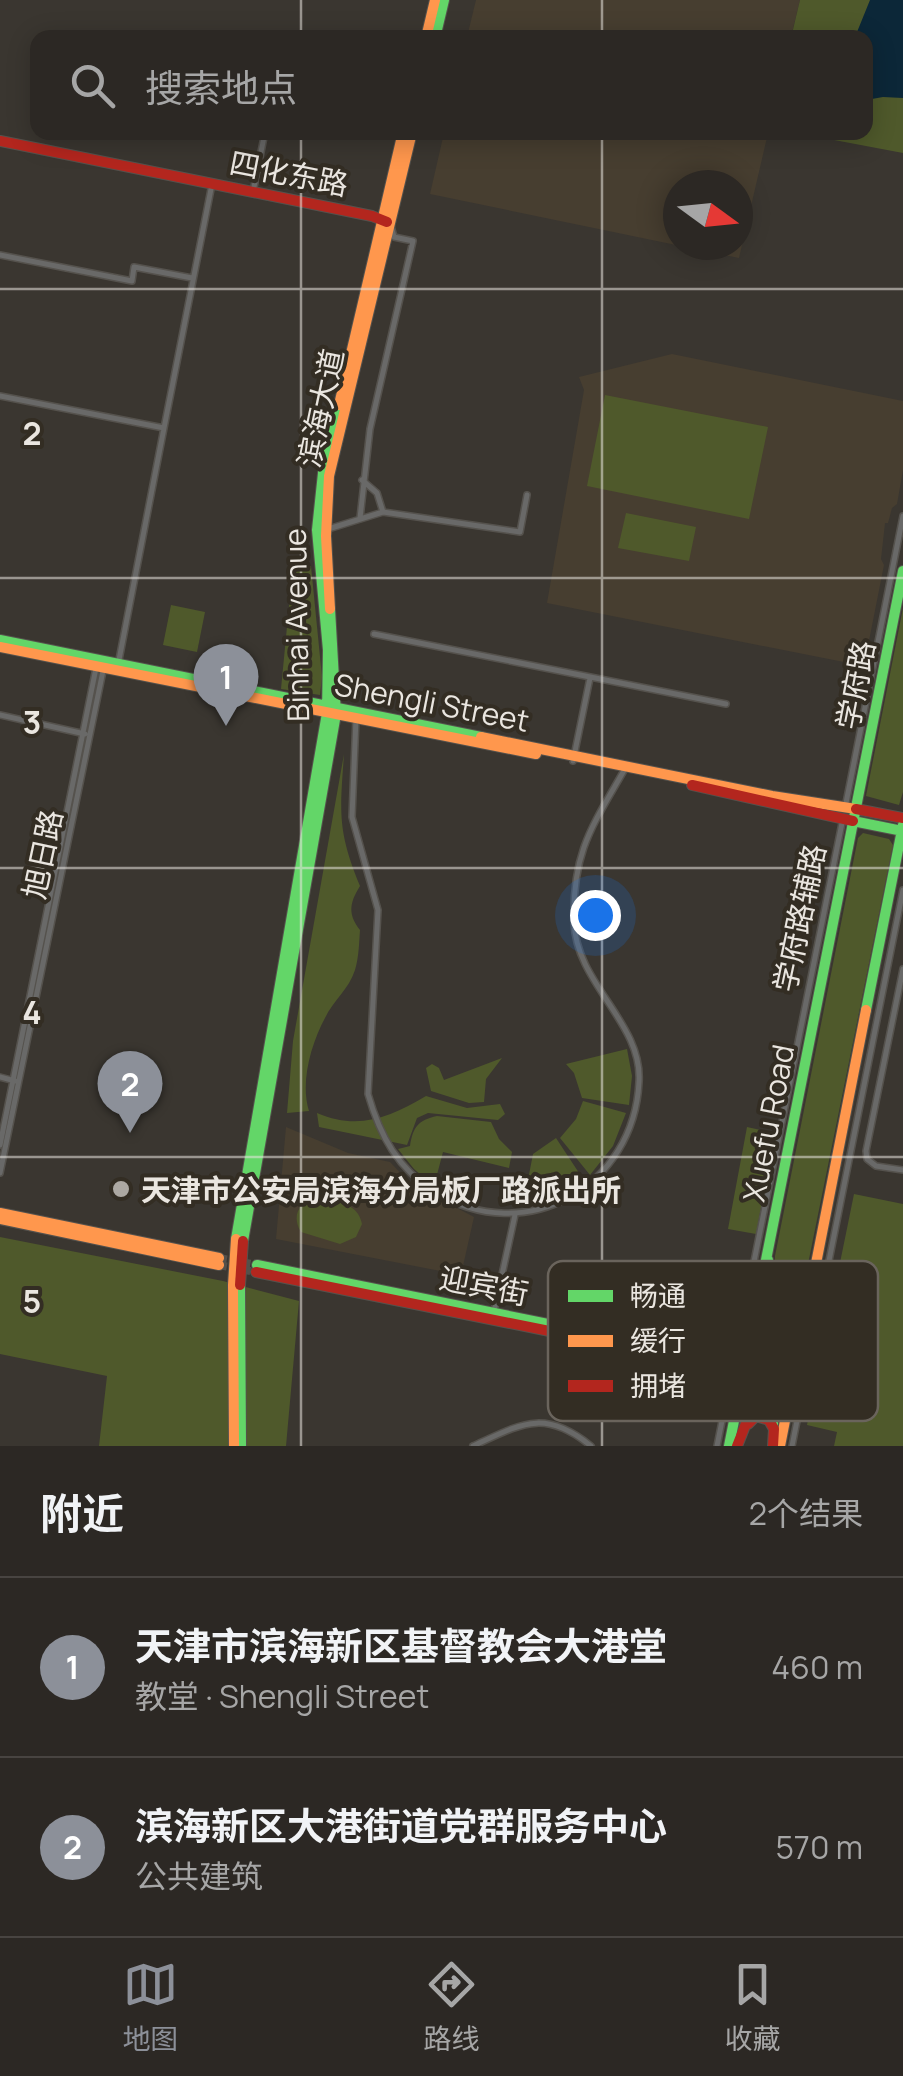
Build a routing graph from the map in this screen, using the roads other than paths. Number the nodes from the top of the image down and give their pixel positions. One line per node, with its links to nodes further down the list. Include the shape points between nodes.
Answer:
1 (435, 0): 3 (main road)
2 (444, 0): 4 (main road)
3 (428, 30)
4 (438, 30)
5 (263, 140): 10 (street)
6 (401, 140): 11 (main road, Binhai Avenue)
7 (410, 140): 11 (main road, 滨海大道)
8 (0, 141): 9 (main road, 四化东路)
9 (212, 184): 10 (main road, 四化东路); 13 (street)
10 (253, 192): 11 (main road, 四化东路)
11 (386, 221): 16 (street, via 394,237 413,241); 21 (main road, 滨海大道, via 334,450); 29 (main road, Binhai Avenue, via 321,487 317,530)
12 (0, 255): 13 (street, via 132,281 134,268)
13 (194, 278): 15 (street)
14 (0, 396): 15 (street)
15 (164, 428): 26 (street)
16 (362, 480): 18 (street); 20 (street)
17 (527, 494): 18 (street, via 520,532)
18 (383, 512): 20 (street)
19 (903, 516): 35 (street, 学府路辅路)
20 (360, 518): 21 (street)
21 (324, 530): 29 (main road, 滨海大道, via 335,651)
22 (903, 571): 35 (main road, 学府路)
23 (374, 634): 27 (street)
24 (0, 644): 25 (main road, Shengli Street)
25 (100, 664): 26 (main road, Shengli Street); 32 (street, 旭日路)
26 (118, 667): 29 (main road, Shengli Street)
27 (590, 678): 28 (street); 33 (street)
28 (726, 704)
29 (332, 711): 31 (main road, Shengli Street); 33 (main road, Shengli Street); 46 (main road, Binhai Avenue); 46 (main road, 滨海大道, via 267,1114)
30 (0, 715): 32 (street)
31 (356, 718): 33 (main road, Shengli Street); 44 (street, via 352,817 378,910 368,1057 376,1124 413,1178 456,1206)
32 (86, 734): 40 (street, 旭日路)
33 (573, 758): 34 (main road, Shengli Street)
34 (625, 769): 35 (main road, Shengli Street); 44 (street, via 588,829 576,872 574,926 582,960 627,1031 640,1080 633,1118 613,1159 590,1184 562,1201)
35 (849, 814): 36 (main road, Shengli Street); 47 (main road, Xuefu Road); 50 (street, 学府路辅路)
36 (903, 826): 48 (main road)
37 (903, 890): 55 (street)
38 (903, 969): 42 (street, via 866,1151 876,1166)
39 (0, 1077): 40 (street)
40 (16, 1081): 41 (street, 旭日路); 43 (street, 旭日路)
41 (0, 1145)
42 (903, 1170)
43 (0, 1173)
44 (515, 1215): 57 (street)
45 (0, 1216): 49 (main road)
46 (240, 1240): 66 (main road, bridge)
47 (768, 1252): 51 (main road, Xuefu Road); 52 (main road)
48 (817, 1257): 53 (main road); 54 (main road)
49 (219, 1261)
50 (760, 1261)
51 (766, 1261)
52 (768, 1261)
53 (816, 1261)
54 (816, 1261)
55 (825, 1261)
56 (256, 1269): 57 (main road, 迎宾街)
57 (493, 1316): 58 (main road, 迎宾街)
58 (548, 1327)
59 (724, 1421): 69 (street, 学府路辅路)
60 (732, 1421): 70 (main road, Xuefu Road)
61 (768, 1421): 65 (main road)
62 (773, 1421): 65 (main road)
63 (785, 1421): 71 (main road)
64 (795, 1421): 72 (street)
65 (774, 1428): 71 (main road)
66 (237, 1446)
67 (472, 1446): 68 (street, via 538,1421)
68 (591, 1446)
69 (717, 1446)
70 (729, 1446)
71 (776, 1446)
72 (792, 1446)

